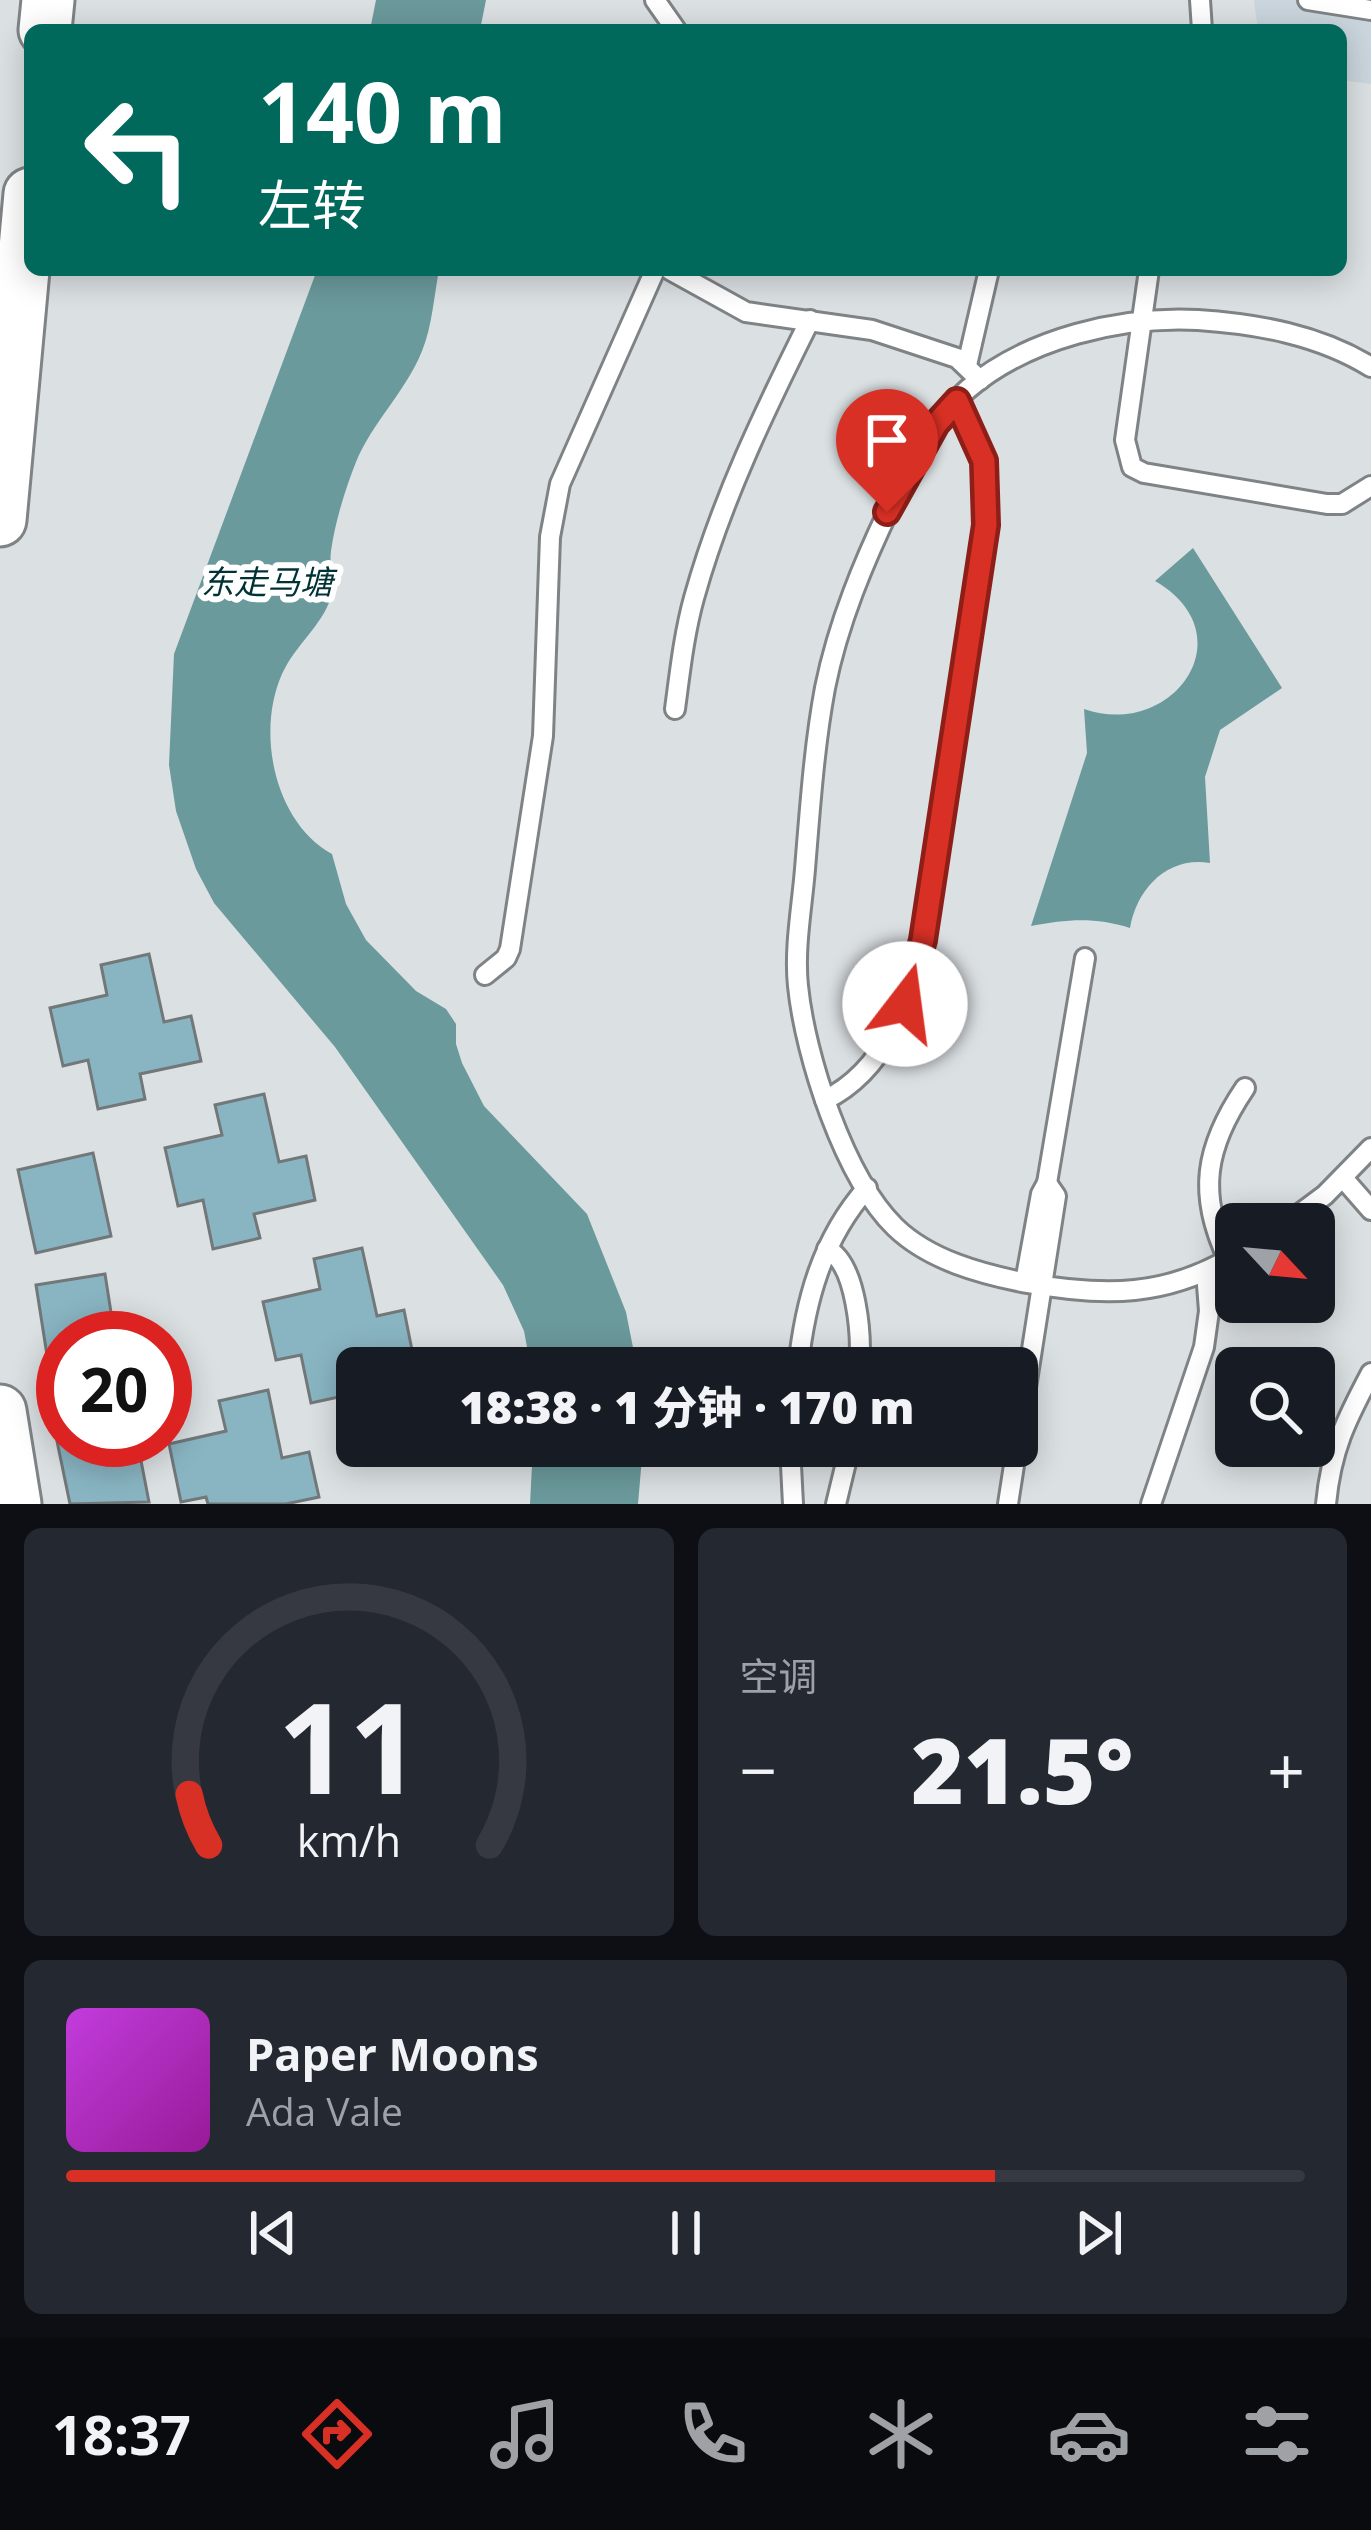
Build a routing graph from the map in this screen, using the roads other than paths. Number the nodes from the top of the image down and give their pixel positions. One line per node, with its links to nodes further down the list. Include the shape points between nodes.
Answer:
1 (1308, 0): 2 (lane)
2 (1371, 10)
3 (24, 259): 14 (main road)
4 (652, 276): 17 (lane, via 560,484 550,536 539,766 510,949)
5 (681, 276): 8 (lane, via 746,312)
6 (988, 276): 11 (lane)
7 (1148, 276): 9 (lane)
8 (810, 320): 11 (lane, via 872,330 957,358); 15 (lane, via 718,522 694,599)
9 (1144, 321): 10 (lane, via 1295,334); 11 (lane); 13 (lane, via 1126,440 1132,467 1327,504)
10 (1371, 367)
11 (974, 373): 12 (lane)
12 (957, 401): 19 (lane, via 904,477 871,547 825,690 797,980); 19 (lane, via 984,461 986,525 923,940 890,1034 854,1082)
13 (1371, 486)
14 (0, 520)
15 (675, 709)
16 (1085, 958): 29 (lane, via 1047,1183 1056,1196)
17 (485, 975)
18 (1245, 1088): 25 (lane, via 1224,1118 1209,1170)
19 (825, 1100): 22 (lane)
20 (1371, 1148): 21 (lane)
21 (1343, 1178): 23 (lane); 24 (lane)
22 (868, 1188): 26 (lane); 29 (lane, via 914,1242 974,1271)
23 (1312, 1203)
24 (1371, 1210)
25 (1215, 1232)
26 (827, 1249): 30 (lane); 31 (lane, via 842,1260 856,1304)
27 (1215, 1267): 28 (lane)
28 (1206, 1272): 29 (lane, via 1137,1291); 42 (lane, via 1204,1347)
29 (1034, 1284): 32 (lane)
30 (800, 1347)
31 (858, 1347)
32 (1027, 1347)
33 (1371, 1372): 43 (lane, via 1338,1435)
34 (0, 1411): 38 (main road)
35 (791, 1467): 39 (lane)
36 (845, 1467): 40 (lane)
37 (1014, 1467): 41 (lane)
38 (15, 1504)
39 (793, 1504)
40 (836, 1504)
41 (1008, 1504)
42 (1151, 1504)
43 (1326, 1504)

